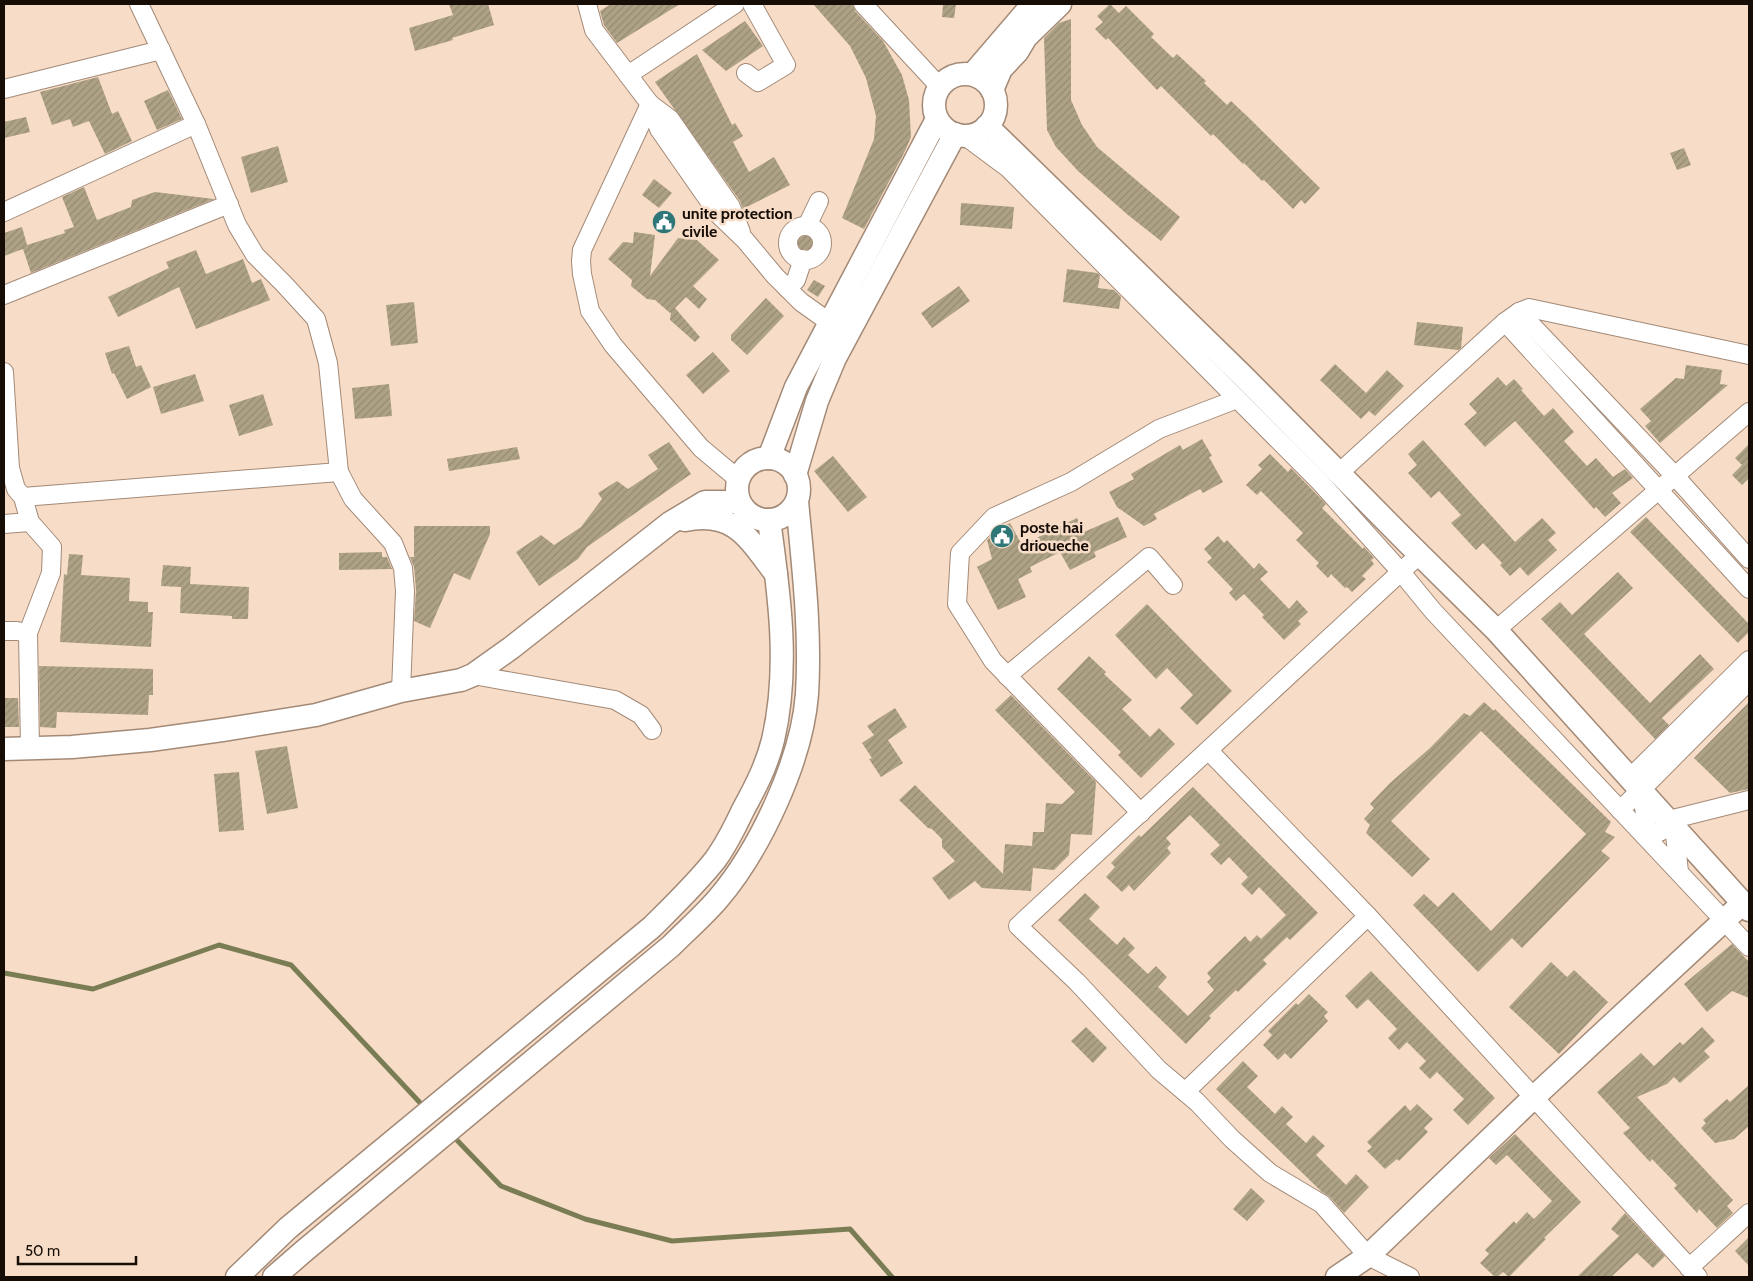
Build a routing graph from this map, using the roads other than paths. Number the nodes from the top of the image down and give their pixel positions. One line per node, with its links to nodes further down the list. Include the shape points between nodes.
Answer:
1 (139, 4): 8 (street)
2 (587, 4): 11 (street, via 594,30)
3 (735, 4): 11 (street)
4 (752, 4): 9 (street, via 786,66 758,82)
5 (863, 4): 12 (street)
6 (1033, 4): 10 (street)
7 (1060, 4): 14 (street, via 1026,37 1001,69)
8 (161, 50): 13 (street); 17 (street)
9 (746, 73)
10 (973, 74): 12 (street, via 956,74); 14 (street)
11 (628, 75): 15 (street)
12 (939, 86): 16 (street, via 933,106)
13 (4, 89)
14 (992, 90): 18 (street, via 996,106)
15 (650, 104): 23 (street, via 659,129 719,215); 37 (street, via 582,250 582,274 590,311 613,345 701,448)
16 (937, 119): 19 (street, via 943,127); 26 (street)
17 (196, 124): 21 (street); 22 (street)
18 (987, 126): 19 (street, via 977,133); 34 (street)
19 (960, 135): 29 (street, via 1008,168); 35 (street, via 835,358 817,401)
20 (819, 201): 23 (street, via 807,226 796,228 789,236 789,246 794,255 803,259 796,280)
21 (229, 204): 24 (street); 33 (street, via 255,255 316,320 328,363)
22 (4, 212)
23 (787, 288): 26 (street)
24 (4, 295)
25 (1512, 317): 27 (street, via 1530,308); 34 (street); 36 (street); 38 (street)
26 (830, 322): 32 (street, via 796,387)
27 (1749, 355)
28 (4, 372): 30 (street)
29 (1237, 399): 48 (street, via 1320,482); 57 (street, via 1159,429 1071,482 994,517 960,553 957,604 993,661)
30 (6, 409): 39 (street, via 10,468 16,489)
31 (1749, 412): 36 (street)
32 (769, 458): 35 (street, via 786,464); 37 (street, via 748,465)
33 (340, 472): 39 (street); 59 (street, via 353,498 394,543 403,568)
34 (1339, 473): 46 (street)
35 (795, 475): 40 (street, via 799,491)
36 (1675, 476): 38 (street); 47 (street)
37 (738, 479): 41 (street, via 736,492)
38 (1659, 490): 51 (street); 52 (street)
39 (23, 496): 43 (street)
40 (797, 501): 42 (street, via 783,517); 80 (street, via 806,602 806,697 783,788 736,875 717,900 671,946)
41 (739, 502): 42 (street, via 753,517); 44 (street, via 706,502)
42 (769, 520): 49 (street)
43 (30, 522): 45 (street); 54 (street, via 52,546 51,573)
44 (670, 523): 49 (street, via 698,517 726,521 747,537); 56 (street)
45 (4, 524)
46 (1419, 555): 48 (street); 52 (street)
47 (1749, 559)
48 (1401, 572): 63 (street); 66 (street, via 1433,611)
49 (776, 574): 79 (street, via 781,628 778,710 773,742 758,780 716,858 652,927 288,1228)
50 (1173, 585): 57 (street, via 1149,557)
51 (1749, 589)
52 (1496, 630): 64 (street)
53 (4, 631): 54 (street)
54 (28, 633): 61 (street)
55 (1749, 660): 64 (street)
56 (473, 675): 59 (street, via 448,684); 60 (street, via 615,700 641,715)
57 (1007, 676): 67 (street)
58 (1749, 681): 64 (street)
59 (409, 690): 61 (street, via 316,715 222,730 131,742)
60 (652, 730)
61 (30, 748): 62 (street)
62 (4, 749)
63 (1209, 751): 67 (street); 71 (street)
64 (1636, 784): 66 (street); 68 (street)
65 (1749, 800): 68 (street)
66 (1620, 810): 69 (street)
67 (1141, 813): 74 (street, via 1018,926 1078,982 1159,1070)
68 (1671, 822): 69 (street); 70 (street)
69 (1679, 872): 72 (street)
70 (1746, 906): 72 (street)
71 (1368, 916): 74 (street); 75 (street)
72 (1724, 920): 73 (street); 75 (street)
73 (1749, 947)
74 (1185, 1092): 77 (street, via 1270,1173 1322,1204)
75 (1534, 1097): 77 (street); 78 (street)
76 (1749, 1213): 78 (street)
77 (1368, 1256): 81 (street); 82 (street)
78 (1694, 1272)
79 (237, 1277)
80 (274, 1277)
81 (1337, 1277)
82 (1410, 1277)

